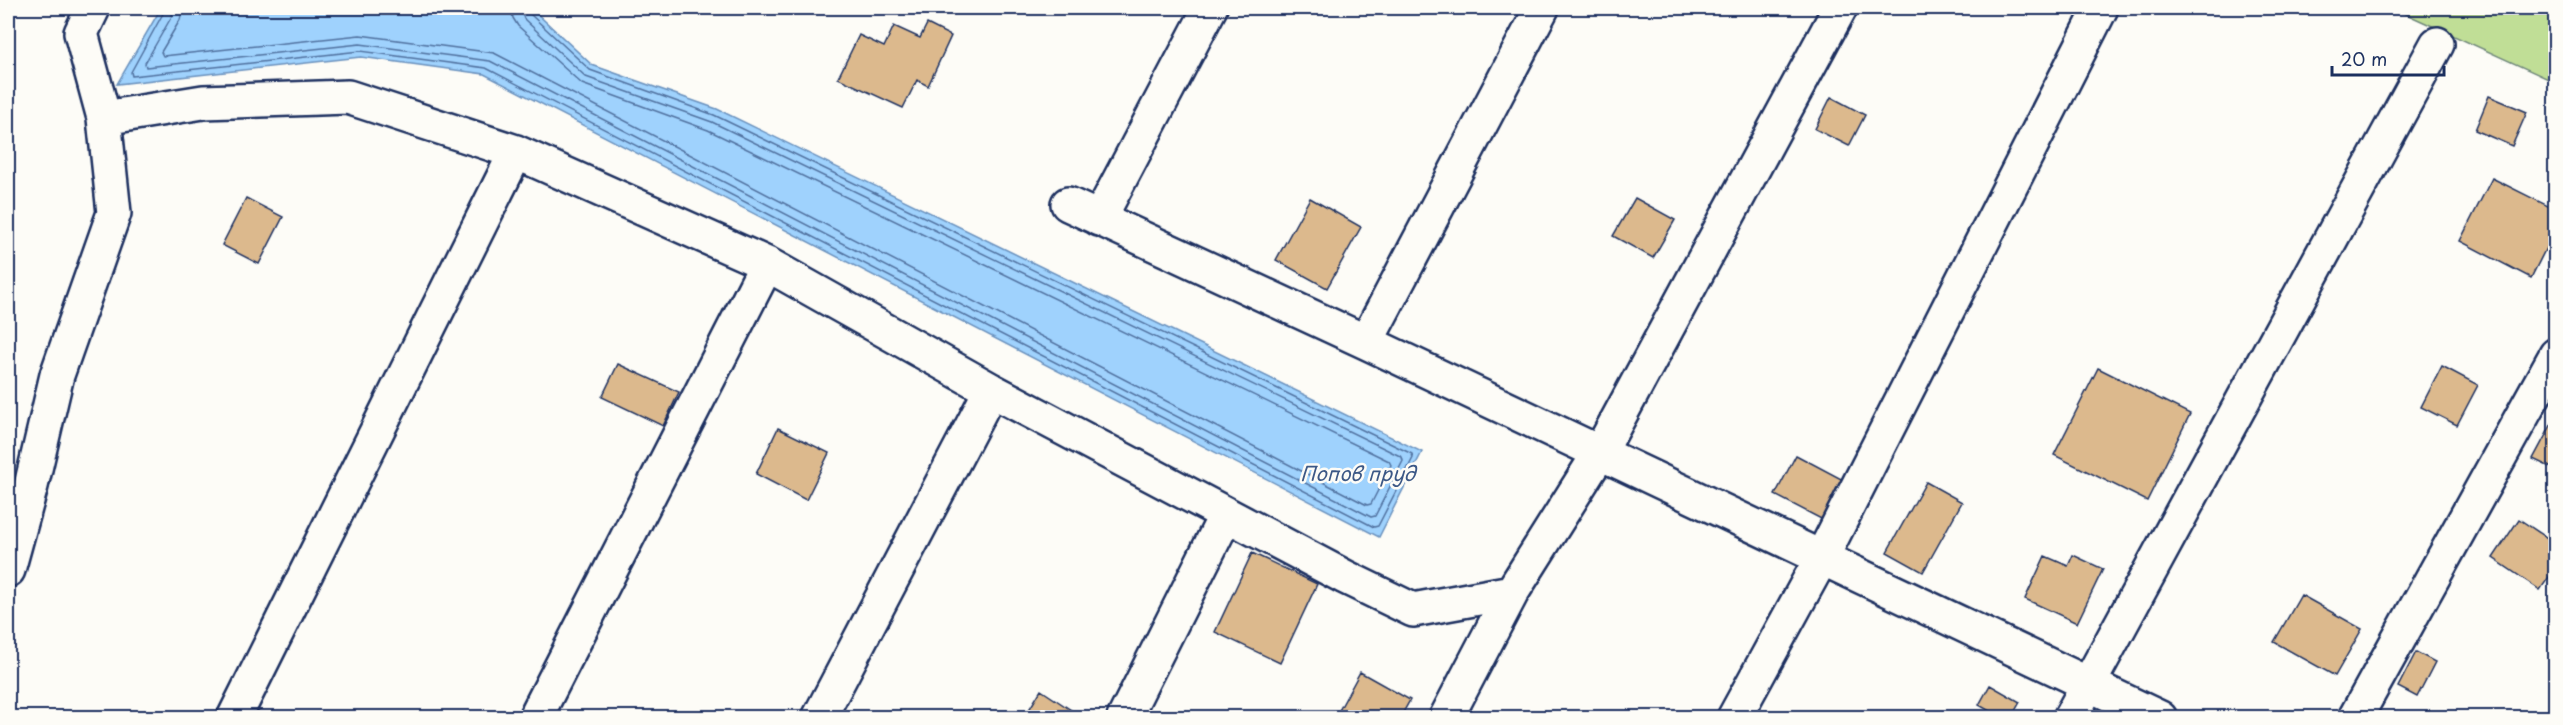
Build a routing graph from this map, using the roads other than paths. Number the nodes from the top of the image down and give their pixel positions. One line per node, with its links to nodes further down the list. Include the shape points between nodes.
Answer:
1 (93, 8): 7 (street, via 81,33)
2 (1210, 8): 10 (street)
3 (1542, 8): 12 (street)
4 (1840, 8): 15 (street)
5 (2102, 8): 18 (street)
6 (2437, 45): 21 (street)
7 (104, 118): 8 (street, via 203,102 348,97); 16 (street, via 114,213)
8 (516, 152): 11 (street); 22 (street)
9 (1068, 204): 10 (street)
10 (1099, 219): 12 (street)
11 (767, 264): 14 (street); 23 (street)
12 (1366, 342): 15 (street)
13 (2556, 355): 30 (street)
14 (991, 390): 17 (street); 24 (street)
15 (1599, 454): 18 (street); 20 (street)
16 (19, 492): 19 (street)
17 (1226, 515): 20 (street, via 1413,610); 25 (street)
18 (1821, 559): 21 (street); 27 (street)
19 (8, 570)
20 (1512, 592): 26 (street)
21 (2089, 684): 28 (street); 29 (street)
22 (234, 717)
23 (535, 717)
24 (819, 717)
25 (1124, 717)
26 (1446, 717)
27 (1734, 717)
28 (2070, 717)
29 (2160, 717)
30 (2355, 717)

